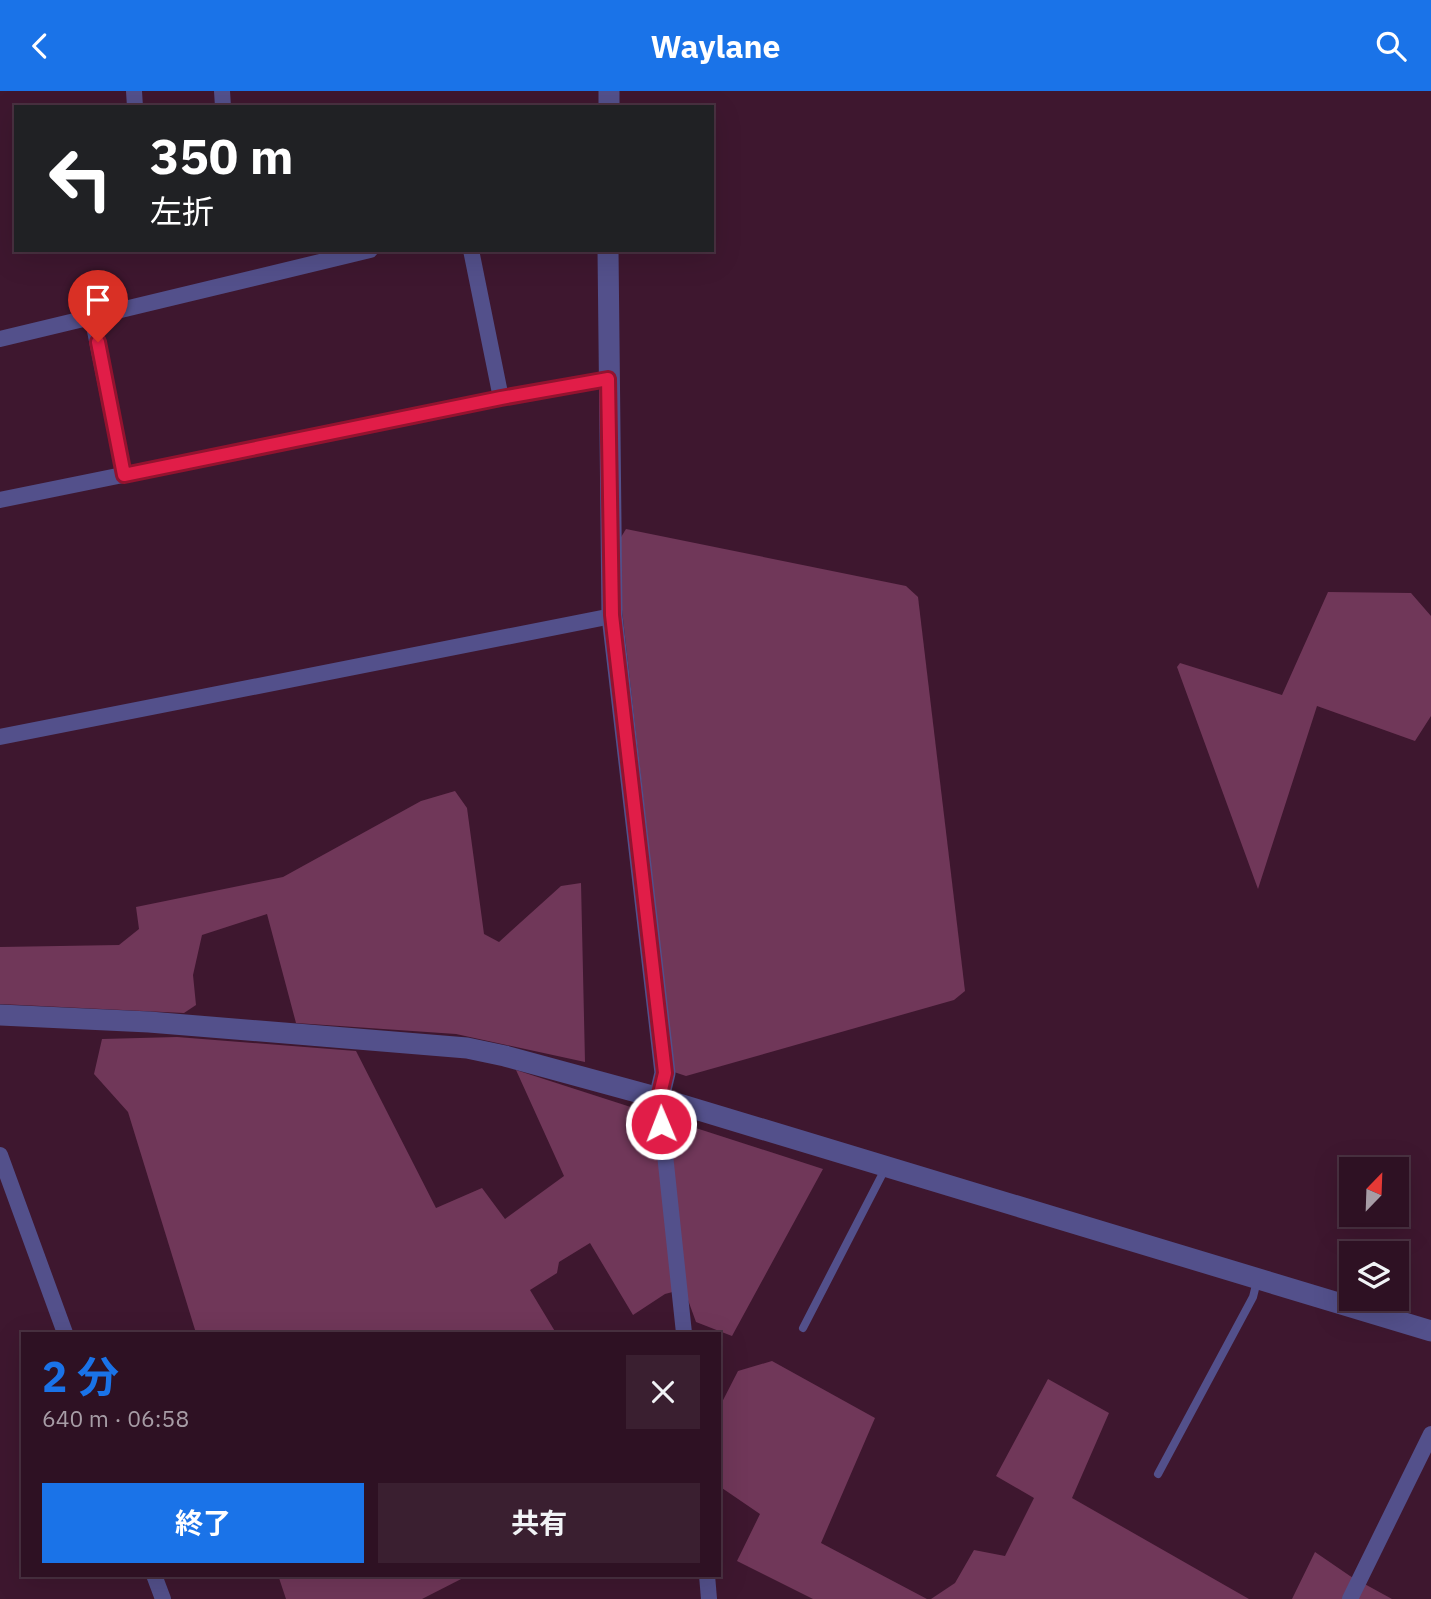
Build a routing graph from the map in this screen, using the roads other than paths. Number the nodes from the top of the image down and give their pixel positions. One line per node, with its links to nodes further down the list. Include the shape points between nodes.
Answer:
1 (362, 252): 4 (street)
2 (471, 252): 7 (street)
3 (608, 252): 6 (street)
4 (92, 316): 5 (street); 8 (street)
5 (0, 339)
6 (608, 379): 7 (street); 10 (street)
7 (501, 398): 8 (street)
8 (124, 475): 9 (street)
9 (0, 500)
10 (612, 615): 11 (street); 13 (street, via 665,1073)
11 (0, 737)
12 (0, 1016): 13 (street, via 149,1022 467,1048)
13 (659, 1098): 15 (street); 20 (street)
14 (0, 1155): 19 (street)
15 (887, 1167): 16 (street); 17 (lane)
16 (1258, 1278): 18 (street); 22 (lane, via 1253,1297)
17 (803, 1328)
18 (1431, 1331)
19 (65, 1332)
20 (684, 1332)
21 (1431, 1434): 27 (street)
22 (1158, 1473)
23 (155, 1577): 25 (street)
24 (708, 1577): 26 (street)
25 (163, 1599)
26 (709, 1599)
27 (1350, 1599)

